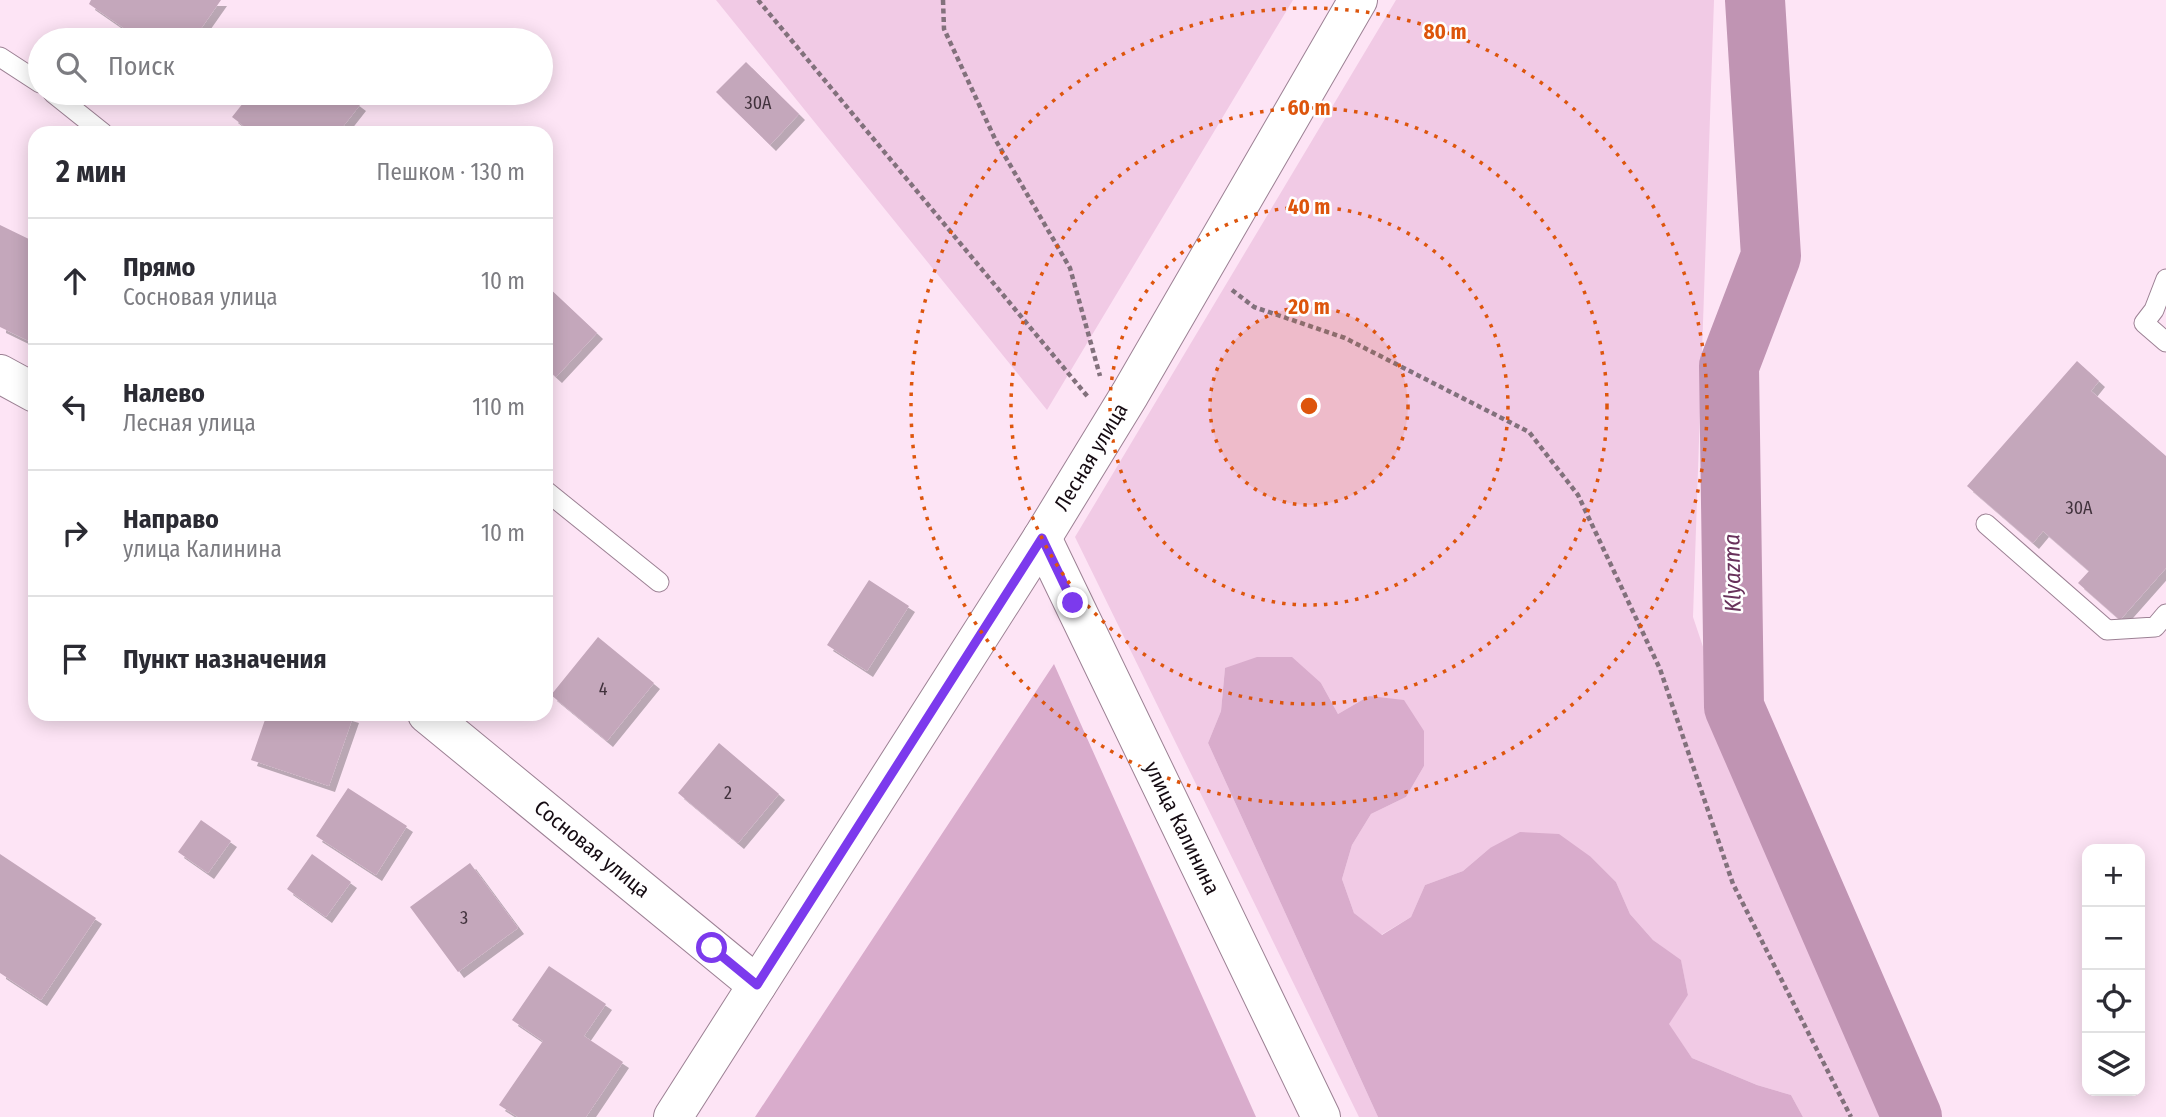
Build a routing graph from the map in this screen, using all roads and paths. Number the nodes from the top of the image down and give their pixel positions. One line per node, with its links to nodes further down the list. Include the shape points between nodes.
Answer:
1 (758, 0): 13 (path)
2 (943, 0): 13 (path, via 944,29 995,139 1070,268 1100,377)
3 (1358, 0): 8 (street, Лесная улица)
4 (0, 57): 5 (lane)
5 (28, 75)
6 (68, 105): 7 (lane)
7 (94, 126)
8 (1203, 268): 13 (street, Лесная улица); 23 (path, via 1254,307 1345,338 1529,432 1578,495 1660,668 1733,884)
9 (2166, 279): 10 (lane, via 2144,323)
10 (2166, 342)
11 (0, 374): 12 (street)
12 (28, 389)
13 (1099, 410): 16 (street, Лесная улица)
14 (553, 497): 17 (lane)
15 (1986, 524): 18 (lane, via 2107,630 2155,627)
16 (1042, 538): 20 (street, Лесная улица); 22 (street, улица Калинина)
17 (659, 582)
18 (2166, 614)
19 (436, 721): 20 (street, Сосновая улица)
20 (757, 985): 21 (street, Лесная улица)
21 (673, 1117)
22 (1321, 1117)
23 (1851, 1117)

